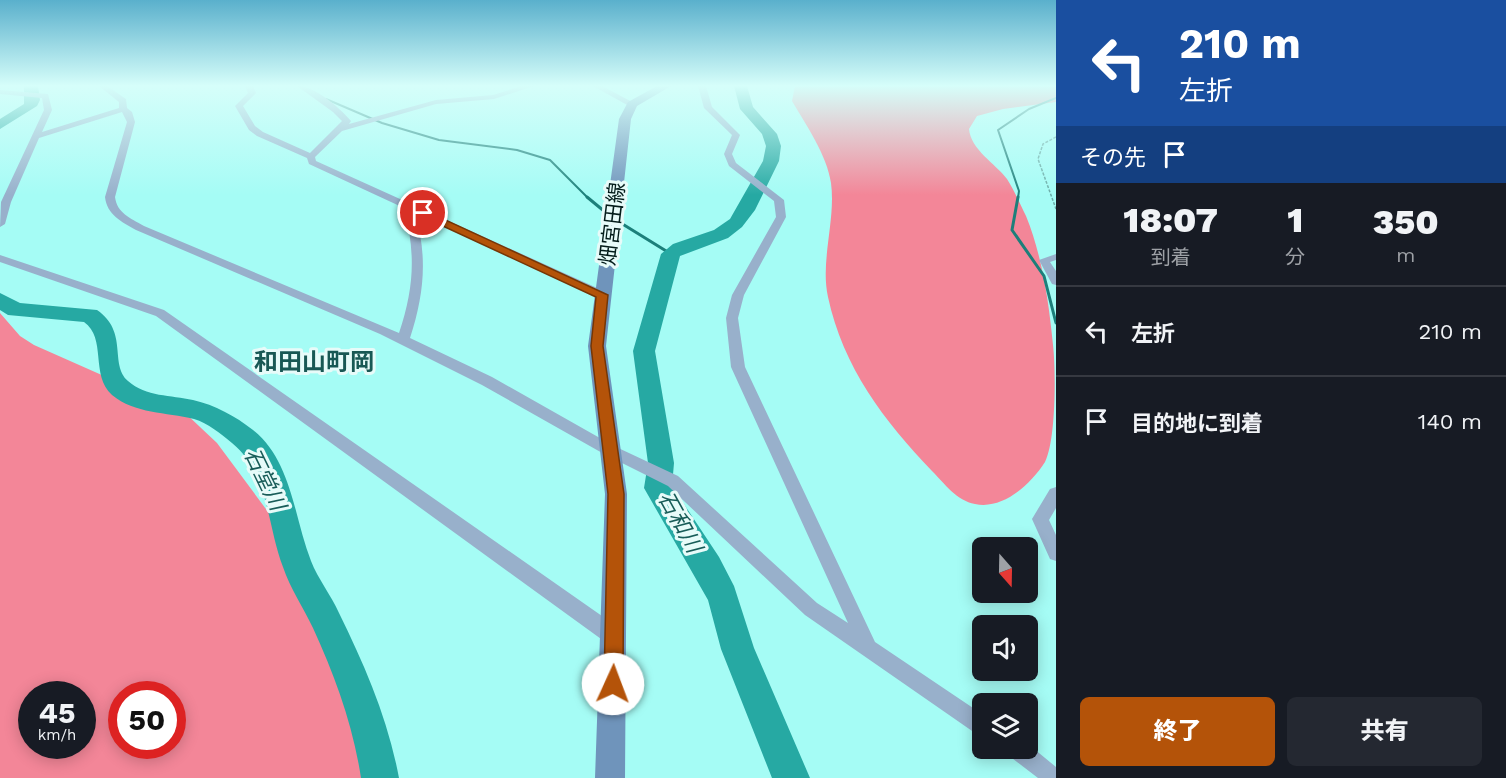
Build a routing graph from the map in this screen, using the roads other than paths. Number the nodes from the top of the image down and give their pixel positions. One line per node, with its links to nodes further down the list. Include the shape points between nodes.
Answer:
1 (43, 122): 10 (street)
2 (81, 122): 10 (street)
3 (130, 122): 18 (street, via 110,197 118,215 180,247)
4 (249, 122): 11 (street, via 267,139)
5 (346, 122): 9 (street)
6 (364, 122): 9 (street)
7 (625, 122): 17 (main road, 畑宮田線)
8 (723, 122): 23 (street, via 736,135 728,154 732,164 779,200 782,207 781,217 738,295 732,318 738,367)
9 (340, 129): 11 (street)
10 (37, 136): 13 (street)
11 (311, 157): 12 (street, via 312,162)
12 (408, 206): 17 (street); 18 (street, via 420,260 412,314)
13 (0, 224)
14 (1056, 257): 16 (street, via 1044,260)
15 (0, 258): 22 (street, via 160,313)
16 (1056, 281)
17 (602, 295): 19 (main road, 畑宮田線, via 597,346)
18 (403, 340): 19 (street, via 487,381)
19 (609, 450): 22 (main road, 畑宮田線, via 616,494); 23 (street, via 673,481 811,609)
20 (1056, 494): 21 (street, via 1040,519)
21 (1056, 553)
22 (615, 637): 26 (main road, 畑宮田線)
23 (867, 645): 24 (street)
24 (972, 719)
25 (1030, 759): 27 (street)
26 (610, 778)
27 (1052, 778)

